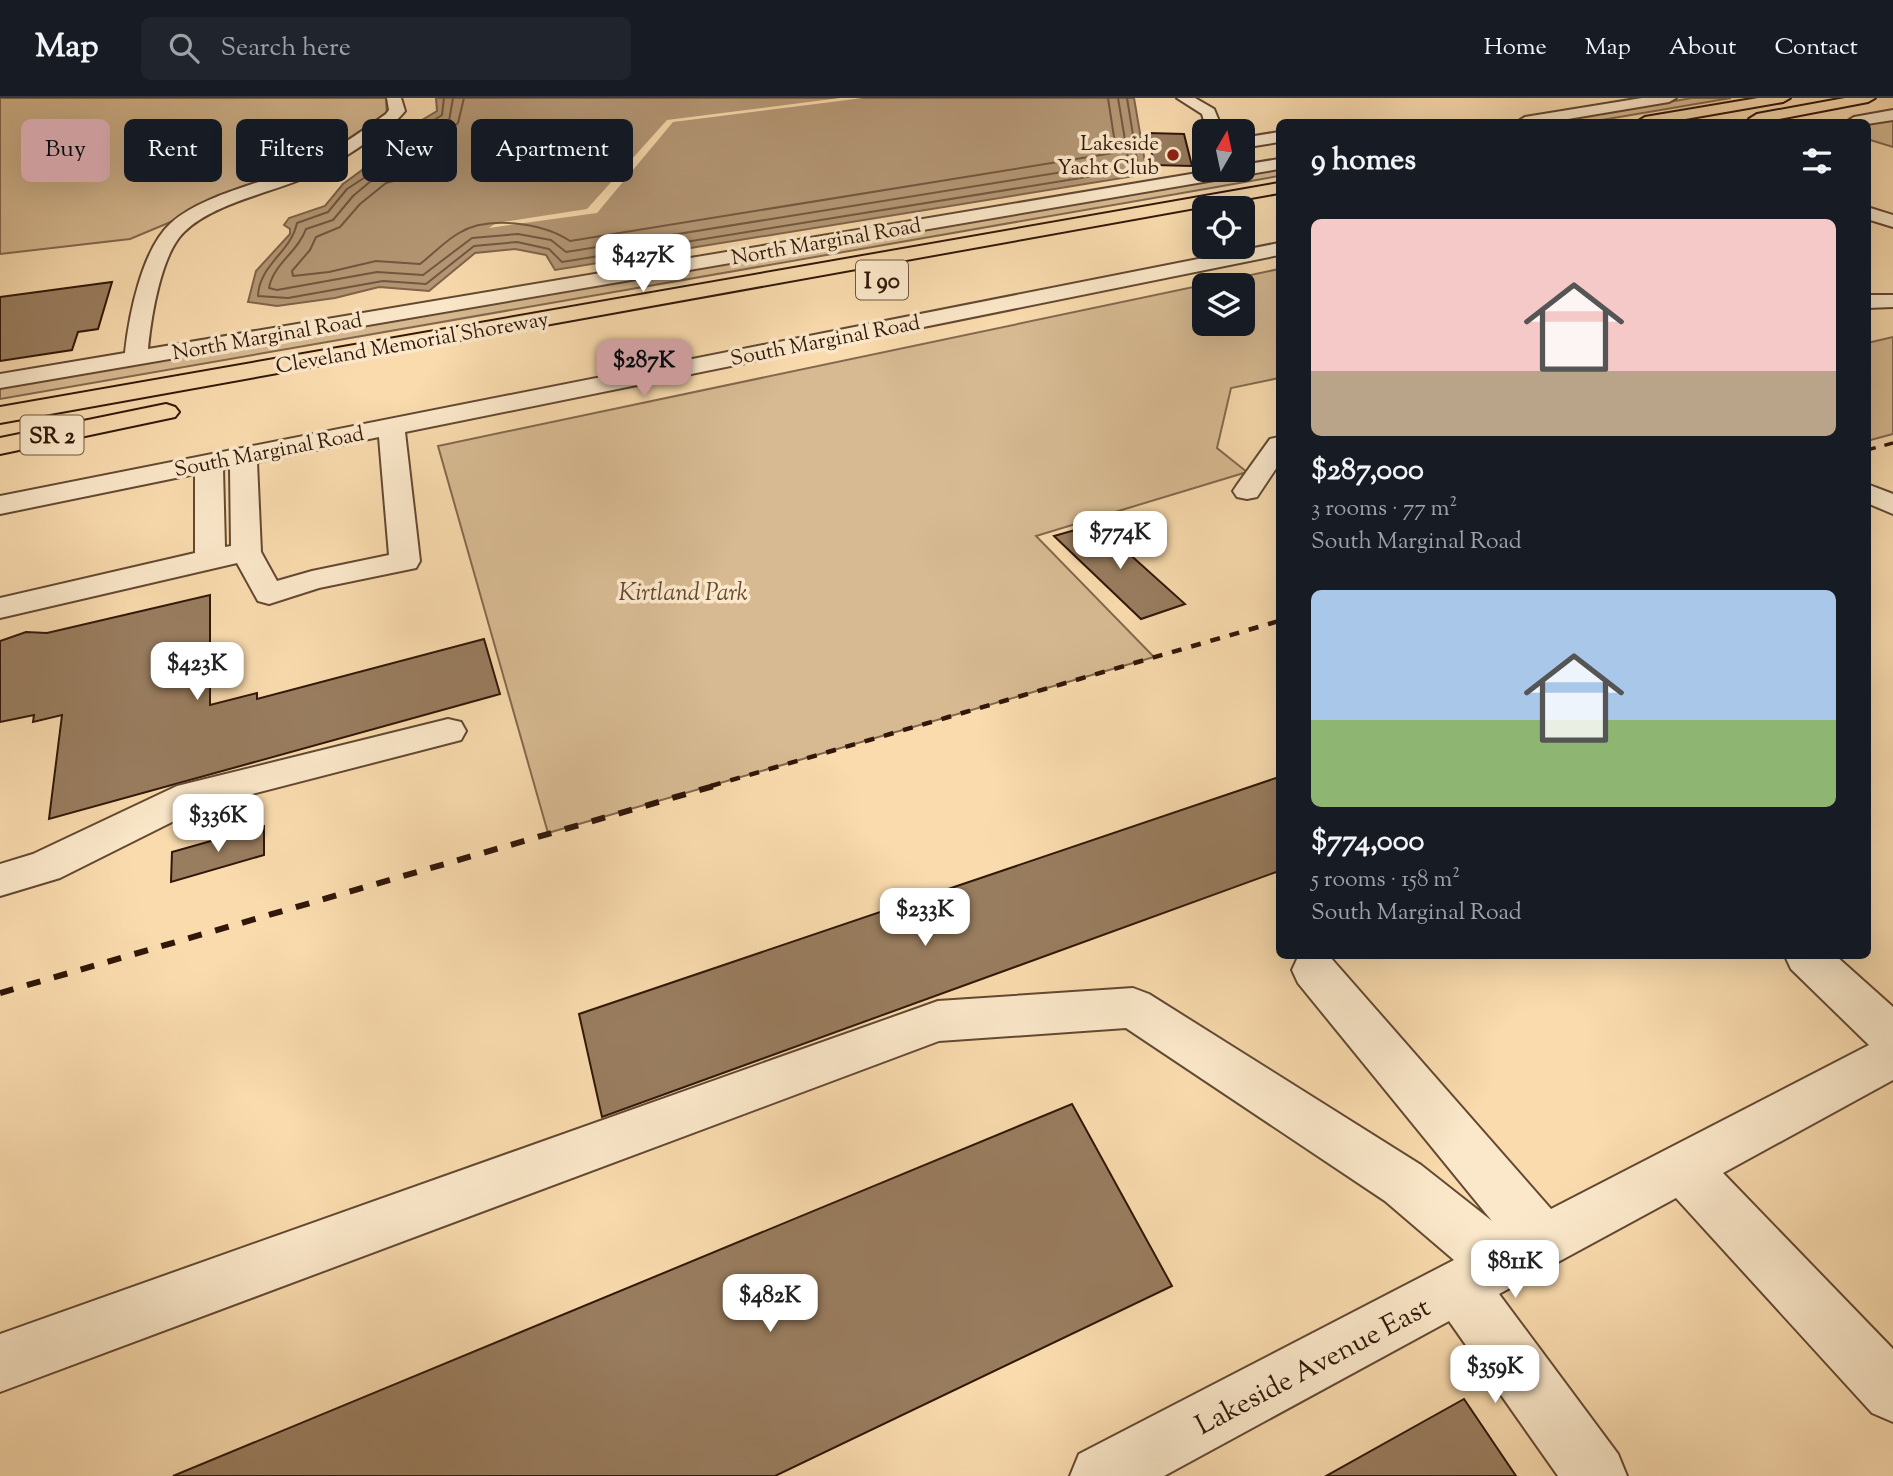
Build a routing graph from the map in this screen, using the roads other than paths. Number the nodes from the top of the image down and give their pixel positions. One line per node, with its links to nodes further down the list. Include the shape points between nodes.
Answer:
1 (394, 98): 27 (street, via 397,111 391,117 332,158 177,228 153,275 137,332)
2 (1184, 98): 11 (street, via 1209,112)
3 (1612, 98): 8 (street)
4 (1669, 98): 8 (street)
5 (1783, 98): 13 (highway)
6 (1868, 98): 9 (highway)
7 (1893, 100): 9 (highway)
8 (1634, 104): 12 (street)
9 (1812, 108): 14 (highway)
10 (1893, 115): 15 (street)
11 (1211, 119)
12 (1543, 119)
13 (1662, 119)
14 (1752, 119)
15 (1871, 119)
16 (1276, 137): 17 (street)
17 (1255, 141)
18 (1261, 165): 27 (street, North Marginal Road)
19 (1276, 189): 30 (highway, Cleveland Memorial Shoreway / I 90)
20 (1871, 214): 21 (street)
21 (1893, 221)
22 (1192, 223): 24 (highway)
23 (1276, 250): 31 (street, South Marginal Road)
24 (1012, 256)
25 (1893, 301): 26 (street)
26 (1871, 302)
27 (136, 358): 28 (street, North Marginal Road)
28 (0, 381)
29 (184, 409): 32 (highway, SR 2)
30 (0, 415)
31 (391, 427): 34 (street, South Marginal Road); 40 (street, via 405,561 269,594)
32 (0, 444)
33 (1276, 449): 36 (street)
34 (243, 456): 35 (street, South Marginal Road); 40 (street)
35 (209, 463): 38 (street, South Marginal Road); 41 (street)
36 (1247, 491)
37 (1871, 494): 39 (street)
38 (0, 505)
39 (1893, 505)
40 (246, 552): 41 (street)
41 (210, 559): 43 (street)
42 (0, 581): 43 (street, via 80,564 111,567)
43 (118, 581): 44 (street)
44 (0, 608)
45 (448, 731): 46 (street, via 191,796 45,867)
46 (0, 880)
47 (1810, 959): 49 (street)
48 (1314, 970): 52 (street)
49 (1893, 1037)
50 (1893, 1056): 51 (street, Lakeside Avenue East)
51 (1683, 1168): 52 (street, Lakeside Avenue East); 54 (street)
52 (1502, 1264): 53 (street, via 1403,1183 1133,1008 938,1021); 55 (street, Lakeside Avenue East); 56 (street)
53 (0, 1363)
54 (1893, 1392)
55 (1101, 1476)
56 (1596, 1476)

